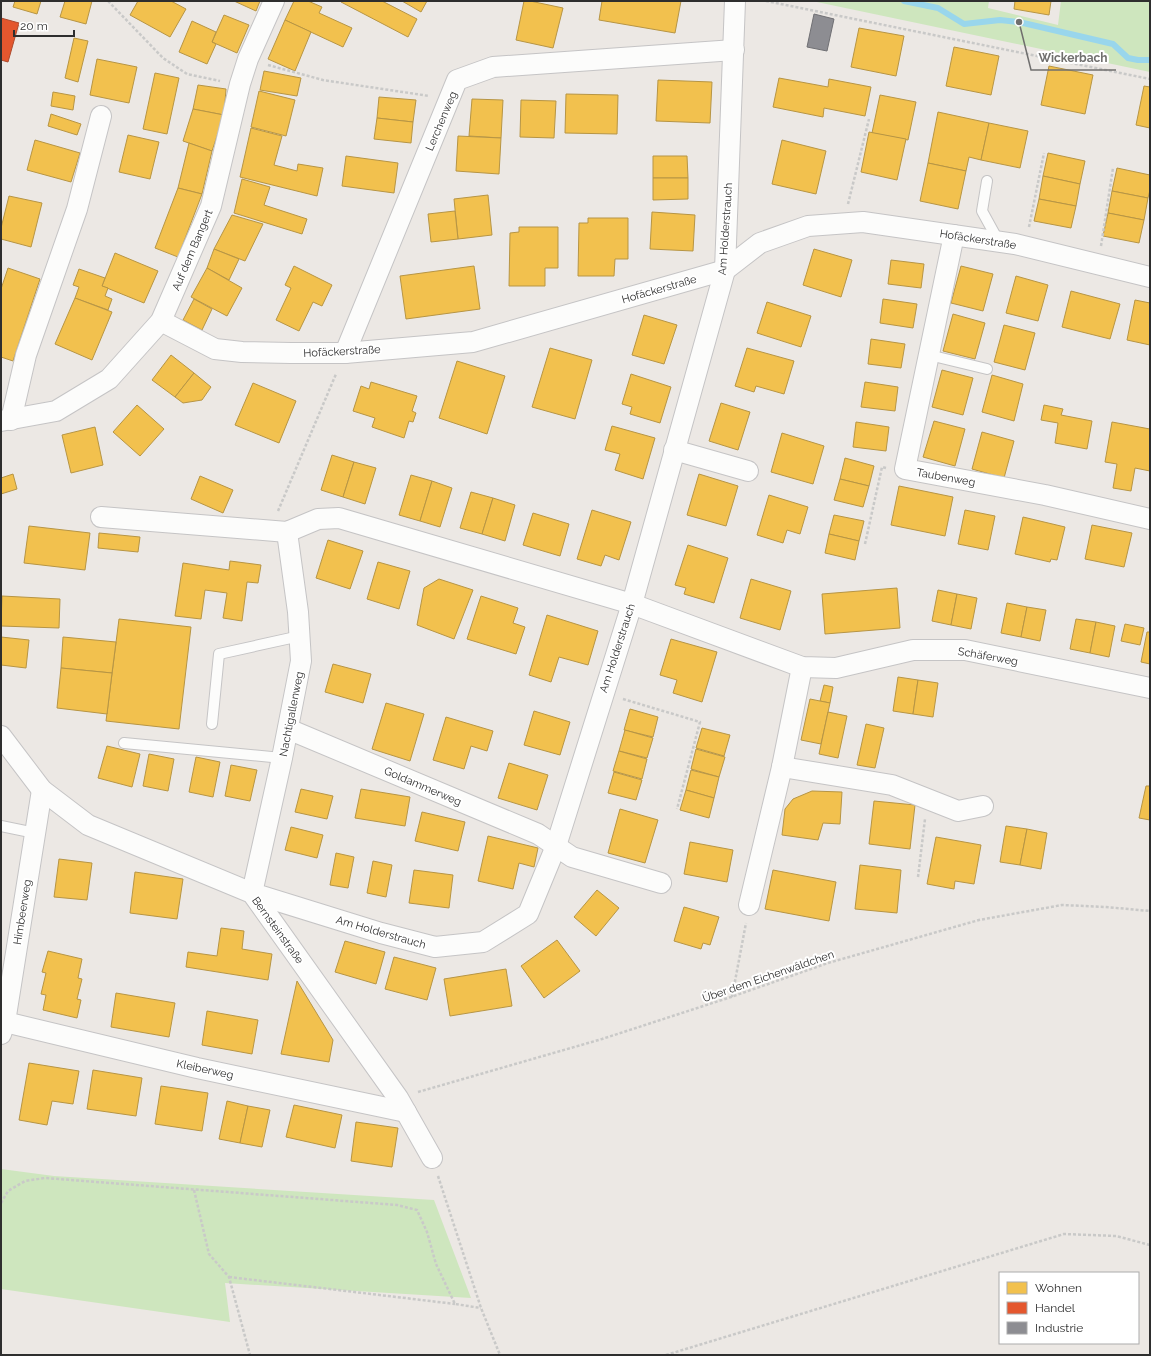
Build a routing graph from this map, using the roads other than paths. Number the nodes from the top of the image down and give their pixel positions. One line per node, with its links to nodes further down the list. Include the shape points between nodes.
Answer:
1 (274, 1): 10 (street, Auf dem Bangert, via 248,59 240,84 211,206)
2 (735, 1): 3 (street, Am Holderstrauch)
3 (734, 50): 8 (street, Am Holderstrauch); 11 (street, Lerchenweg, via 493,67 458,80)
4 (101, 116): 14 (street, Auf dem Bangert, via 77,209)
5 (987, 181): 7 (lane, via 982,211)
6 (954, 235): 7 (street, Hofäckerstraße); 8 (street, Hofäckerstraße, via 863,222 808,226 760,242); 12 (street, Taubenweg)
7 (999, 242): 9 (street, Hofäckerstraße)
8 (725, 270): 11 (street, Hofäckerstraße, via 473,342); 15 (street, Am Holderstrauch)
9 (1150, 276)
10 (161, 322): 11 (street, Hofäckerstraße, via 215,349 242,352); 14 (street, Auf dem Bangert, via 109,378 56,411)
11 (345, 353)
12 (929, 355): 13 (lane); 18 (street, Taubenweg, via 905,469 1045,495)
13 (987, 369)
14 (6, 420)
15 (674, 450): 16 (street); 20 (street, Am Holderstrauch)
16 (748, 471)
17 (101, 517): 19 (street)
18 (1150, 519)
19 (287, 532): 20 (street, via 318,519 339,518); 21 (street, Nachtigallenweg)
20 (632, 604): 22 (street, Schäferweg); 34 (street, Am Holderstrauch)
21 (300, 636): 24 (lane, via 219,654); 25 (street, Nachtigallenweg, via 301,661)
22 (802, 667): 23 (street, Schäferweg, via 836,668 913,650 965,650); 29 (street)
23 (1150, 688)
24 (212, 724)
25 (288, 730): 28 (street, Nachtigallenweg); 34 (street, Goldammerweg, via 538,834)
26 (1, 736): 30 (street, Bernsteinstraße)
27 (124, 743): 28 (lane)
28 (282, 758): 36 (street, Nachtigallenweg)
29 (782, 767): 31 (street, via 892,785 958,811); 37 (street)
30 (42, 790): 33 (street, Himbeerweg); 36 (street, Bernsteinstraße, via 88,825)
31 (983, 806)
32 (1, 826): 33 (lane)
33 (35, 833): 38 (street, Himbeerweg)
34 (556, 846): 35 (street, via 572,857); 36 (street, Am Holderstrauch, via 528,914 483,942 435,947)
35 (661, 883)
36 (252, 893): 39 (street, Bernsteinstraße)
37 (749, 905)
38 (3, 1028): 39 (street, Kleiberweg, via 197,1068)
39 (402, 1105): 40 (street, Bernsteinstraße)
40 (432, 1158)

